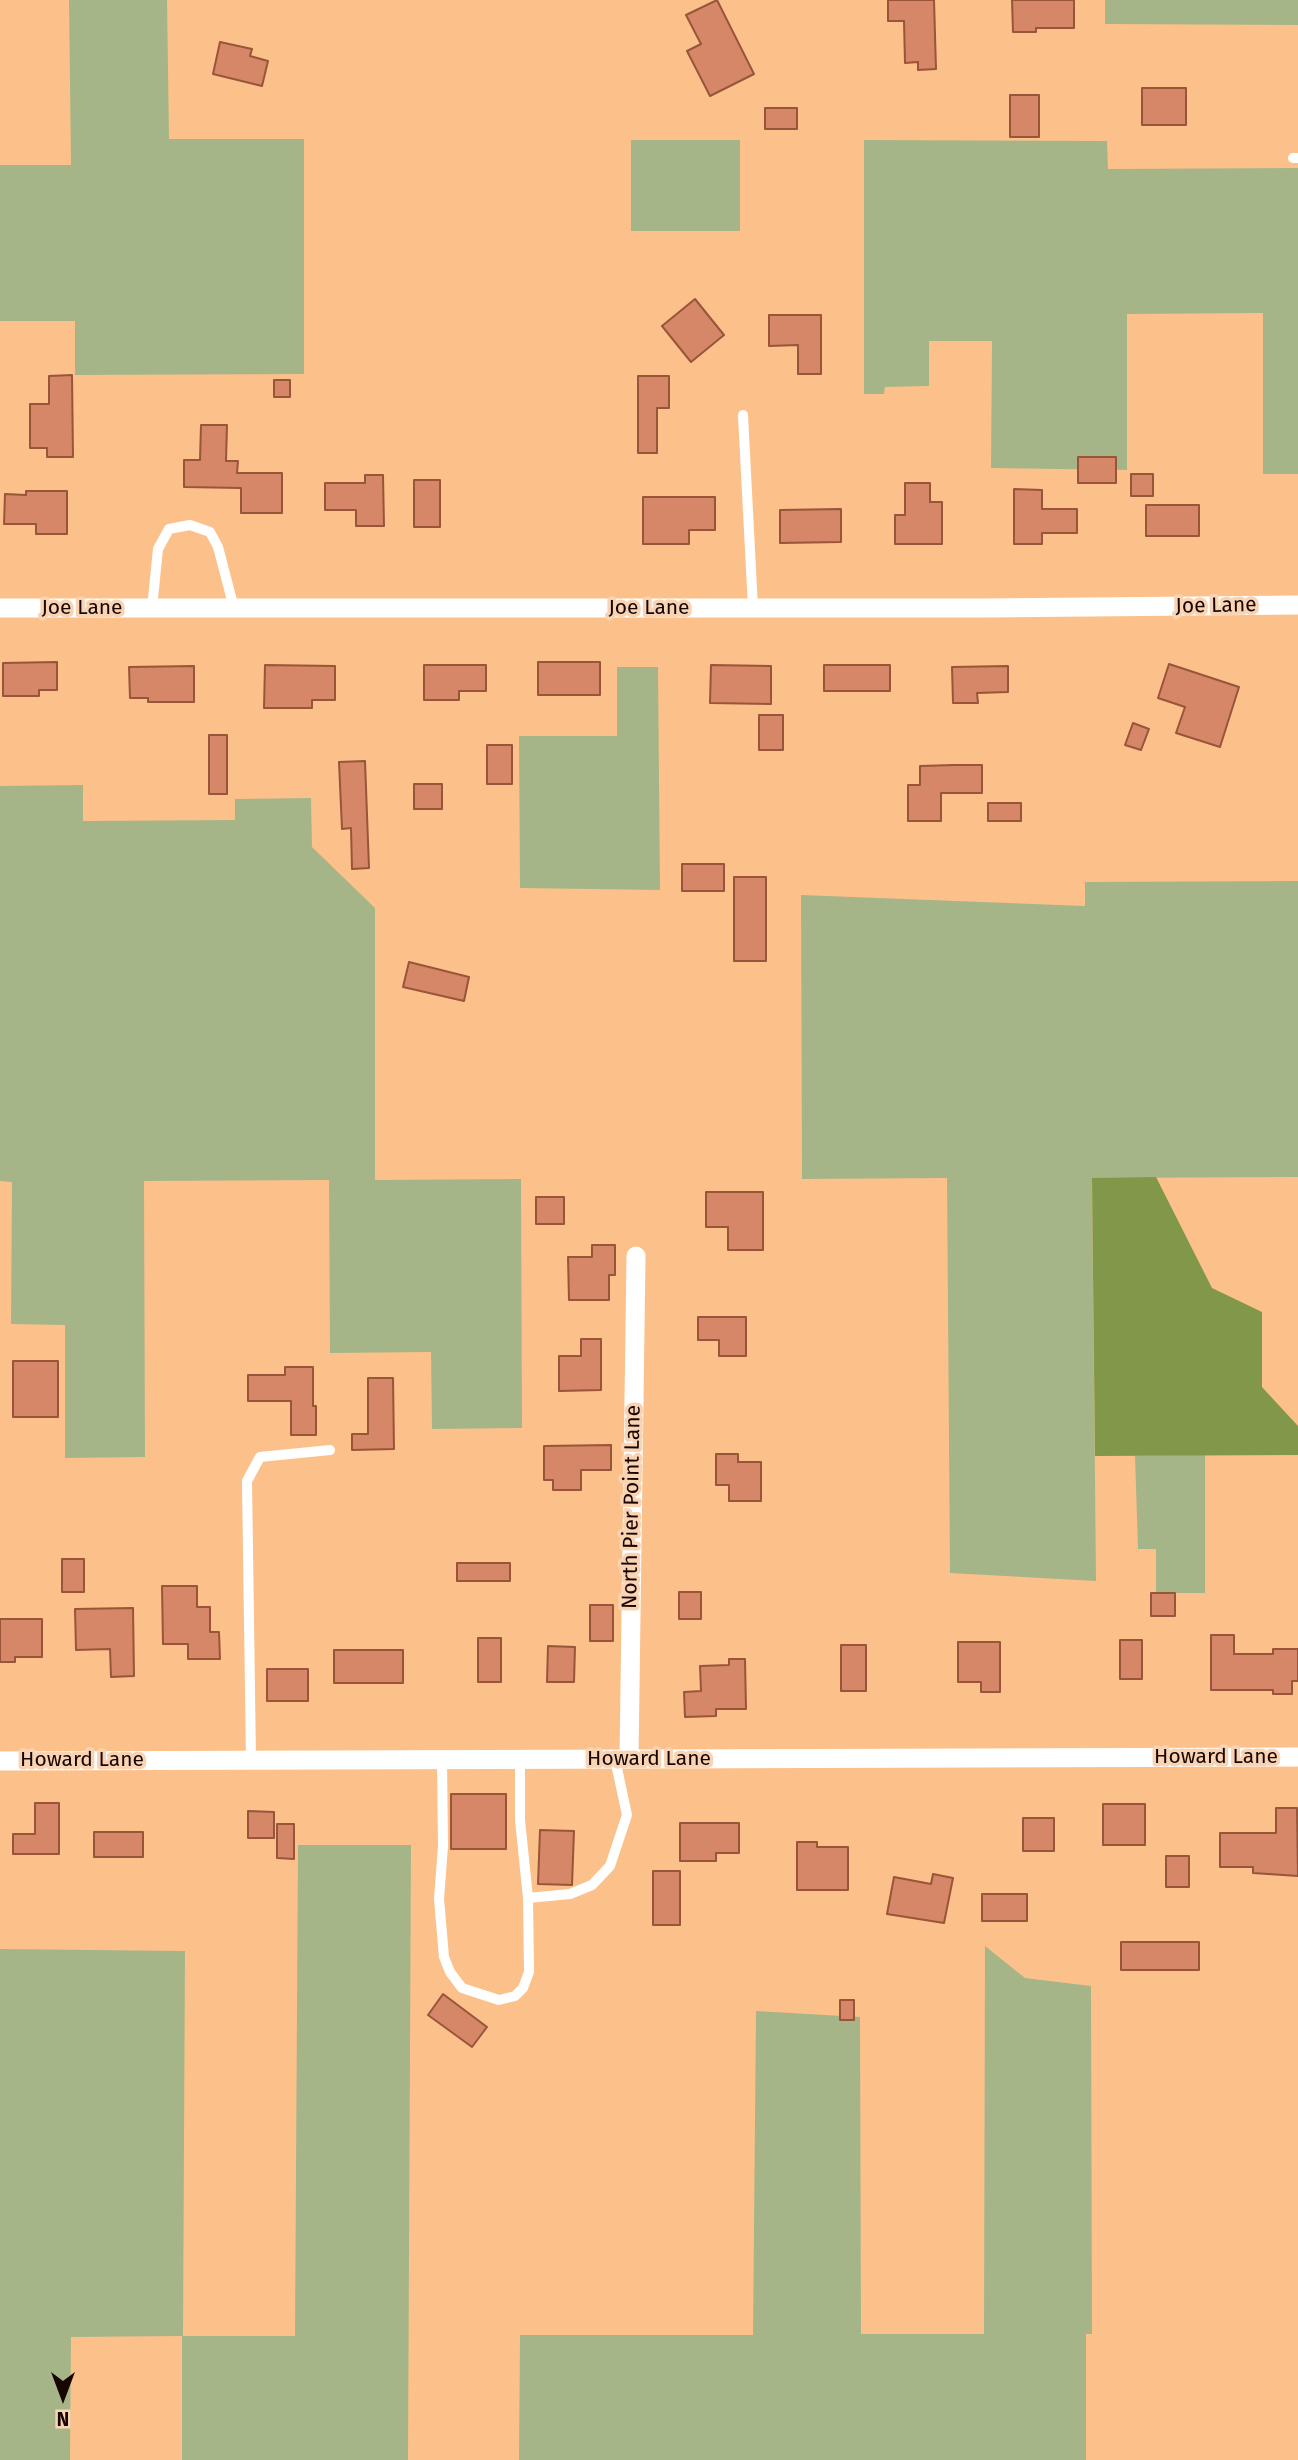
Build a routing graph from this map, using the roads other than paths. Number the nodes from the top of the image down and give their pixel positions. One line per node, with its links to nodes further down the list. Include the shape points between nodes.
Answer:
1 (743, 415): 6 (lane)
2 (1298, 605): 6 (street, Joe Lane)
3 (0, 608): 4 (street, Joe Lane)
4 (152, 608): 5 (street, Joe Lane); 5 (lane, via 158,549 169,529 190,525 210,532 218,547)
5 (234, 608): 6 (street, Joe Lane)
6 (753, 608)
7 (636, 1256): 12 (street, North Pier Point Lane)
8 (330, 1450): 13 (lane, via 260,1457 247,1480)
9 (1298, 1757): 12 (street, Howard Lane)
10 (442, 1759): 11 (street, Howard Lane); 13 (street, Howard Lane); 15 (lane, via 439,1899 444,1957 462,1988 499,2000 515,1996 523,1988 529,1972)
11 (520, 1759): 12 (street, Howard Lane); 15 (lane, via 520,1820)
12 (622, 1759): 15 (lane, via 627,1815 610,1866 592,1885 570,1894)
13 (251, 1760): 14 (street, Howard Lane)
14 (0, 1761)
15 (528, 1898)

